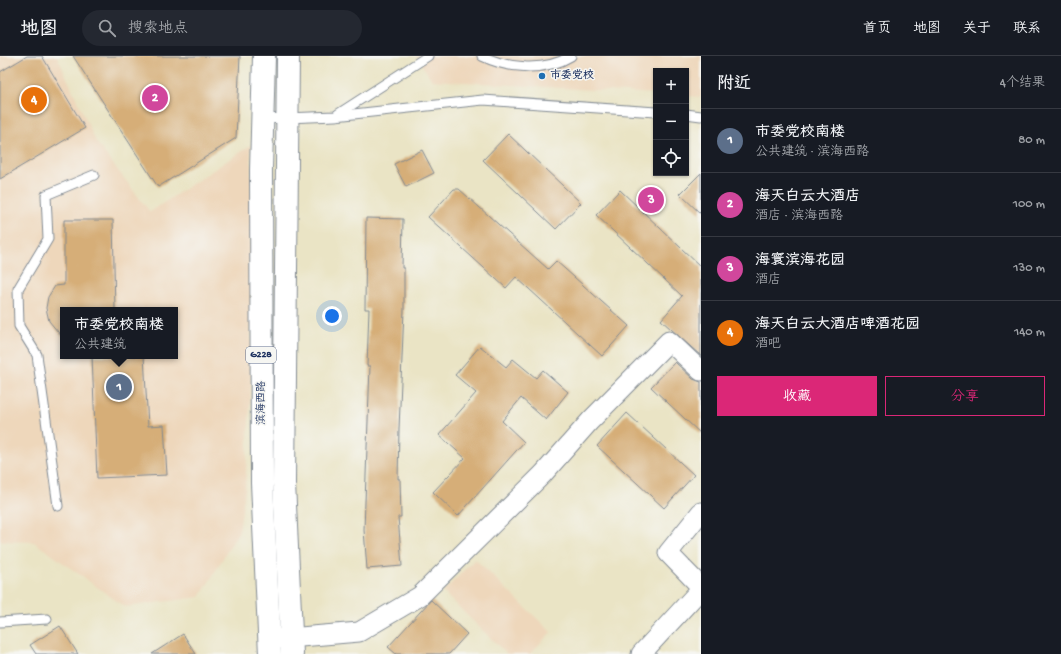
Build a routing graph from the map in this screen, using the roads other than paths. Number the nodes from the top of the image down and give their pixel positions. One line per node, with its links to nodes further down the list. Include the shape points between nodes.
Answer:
1 (264, 56): 11 (highway, 滨海西路 / G228)
2 (288, 56): 10 (highway, 滨海西路 / G228)
3 (428, 56): 8 (lane)
4 (482, 56): 5 (lane, via 494,62 532,68)
5 (571, 56)
6 (653, 112): 8 (lane, via 483,100)
7 (689, 114): 9 (lane)
8 (335, 116): 10 (lane)
9 (701, 116)
10 (286, 118): 11 (lane); 19 (highway, 滨海西路 / G228, via 284,483)
11 (262, 119): 20 (highway, 滨海西路 / G228, via 262,483)
12 (94, 175): 14 (lane, via 46,195 48,239 18,289 19,326 37,355)
13 (701, 371): 19 (street, via 669,341 590,421 543,474 420,596 359,632)
14 (58, 506)
15 (701, 512): 16 (street, via 668,553)
16 (701, 588): 21 (street)
17 (47, 619): 18 (lane)
18 (0, 622)
19 (292, 646): 20 (street)
20 (270, 647)
21 (641, 654)

